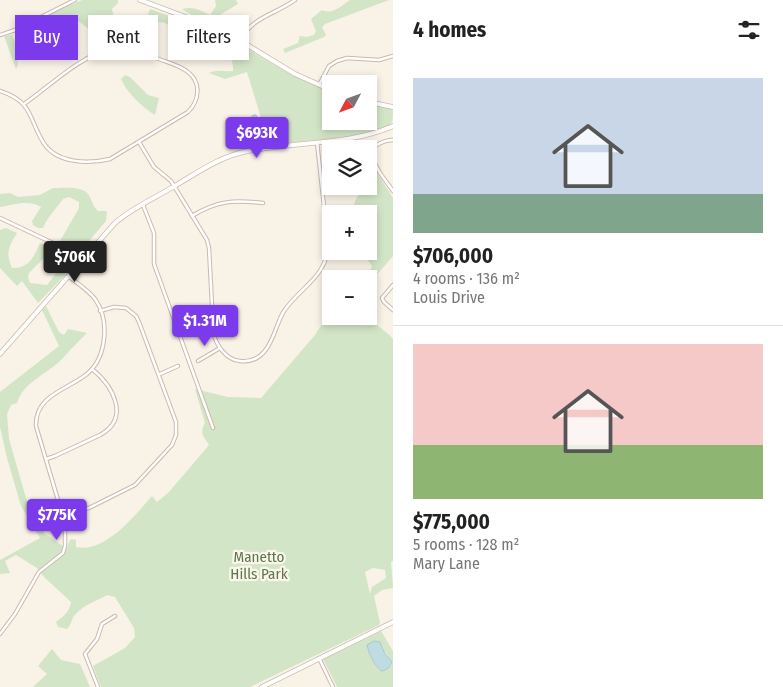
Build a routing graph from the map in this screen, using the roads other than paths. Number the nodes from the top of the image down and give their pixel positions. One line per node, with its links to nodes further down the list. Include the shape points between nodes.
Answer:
1 (75, 0): 6 (street)
2 (140, 0): 4 (street)
3 (295, 0): 5 (street)
4 (181, 15)
5 (249, 27)
6 (0, 35)
7 (249, 46): 9 (street, via 283,68)
8 (393, 56): 9 (street, via 379,60 347,58 337,61 329,66)
9 (319, 85): 10 (street)
10 (322, 86)
11 (0, 92): 13 (street, via 14,96)
12 (378, 103): 14 (street)
13 (24, 104): 17 (street, via 43,143 67,159 110,159); 17 (street, via 81,62 112,48 137,51 188,71 198,90 193,107)
14 (393, 106)
15 (392, 125): 18 (street, via 360,137)
16 (393, 140): 20 (street, via 376,146 370,154)
17 (139, 142): 19 (street, via 154,167)
18 (317, 142): 19 (street, via 232,155); 30 (street, via 328,243 323,268 285,310 267,348 257,358 236,361)
19 (175, 186): 22 (street); 23 (street)
20 (393, 191)
21 (264, 203): 23 (street, via 224,201)
22 (143, 205): 25 (street, via 115,223); 36 (street, via 154,233 154,264)
23 (192, 216): 30 (street, via 209,248 213,330)
24 (0, 218): 25 (street, via 55,244)
25 (79, 264): 26 (street)
26 (68, 276): 29 (street, via 91,295); 31 (street)
27 (393, 285): 28 (street, via 382,298)
28 (393, 310)
29 (100, 311): 34 (street, via 104,338); 35 (street, via 121,307 136,316)
30 (220, 348): 32 (street)
31 (0, 354)
32 (198, 361)
33 (178, 366): 35 (street)
34 (92, 369): 37 (street, via 45,400 38,411 36,426); 37 (street, via 110,388 116,405 115,420 106,432)
35 (160, 374): 38 (street, via 176,422 172,444 135,485 89,508)
36 (213, 428)
37 (46, 459): 38 (street, via 58,500)
38 (71, 509): 41 (street, via 65,525 63,553 40,571)
39 (115, 616): 43 (street, via 102,624 85,654)
40 (393, 622): 42 (street)
41 (0, 634)
42 (319, 658): 44 (street); 45 (street)
43 (98, 687)
44 (262, 687)
45 (333, 687)

